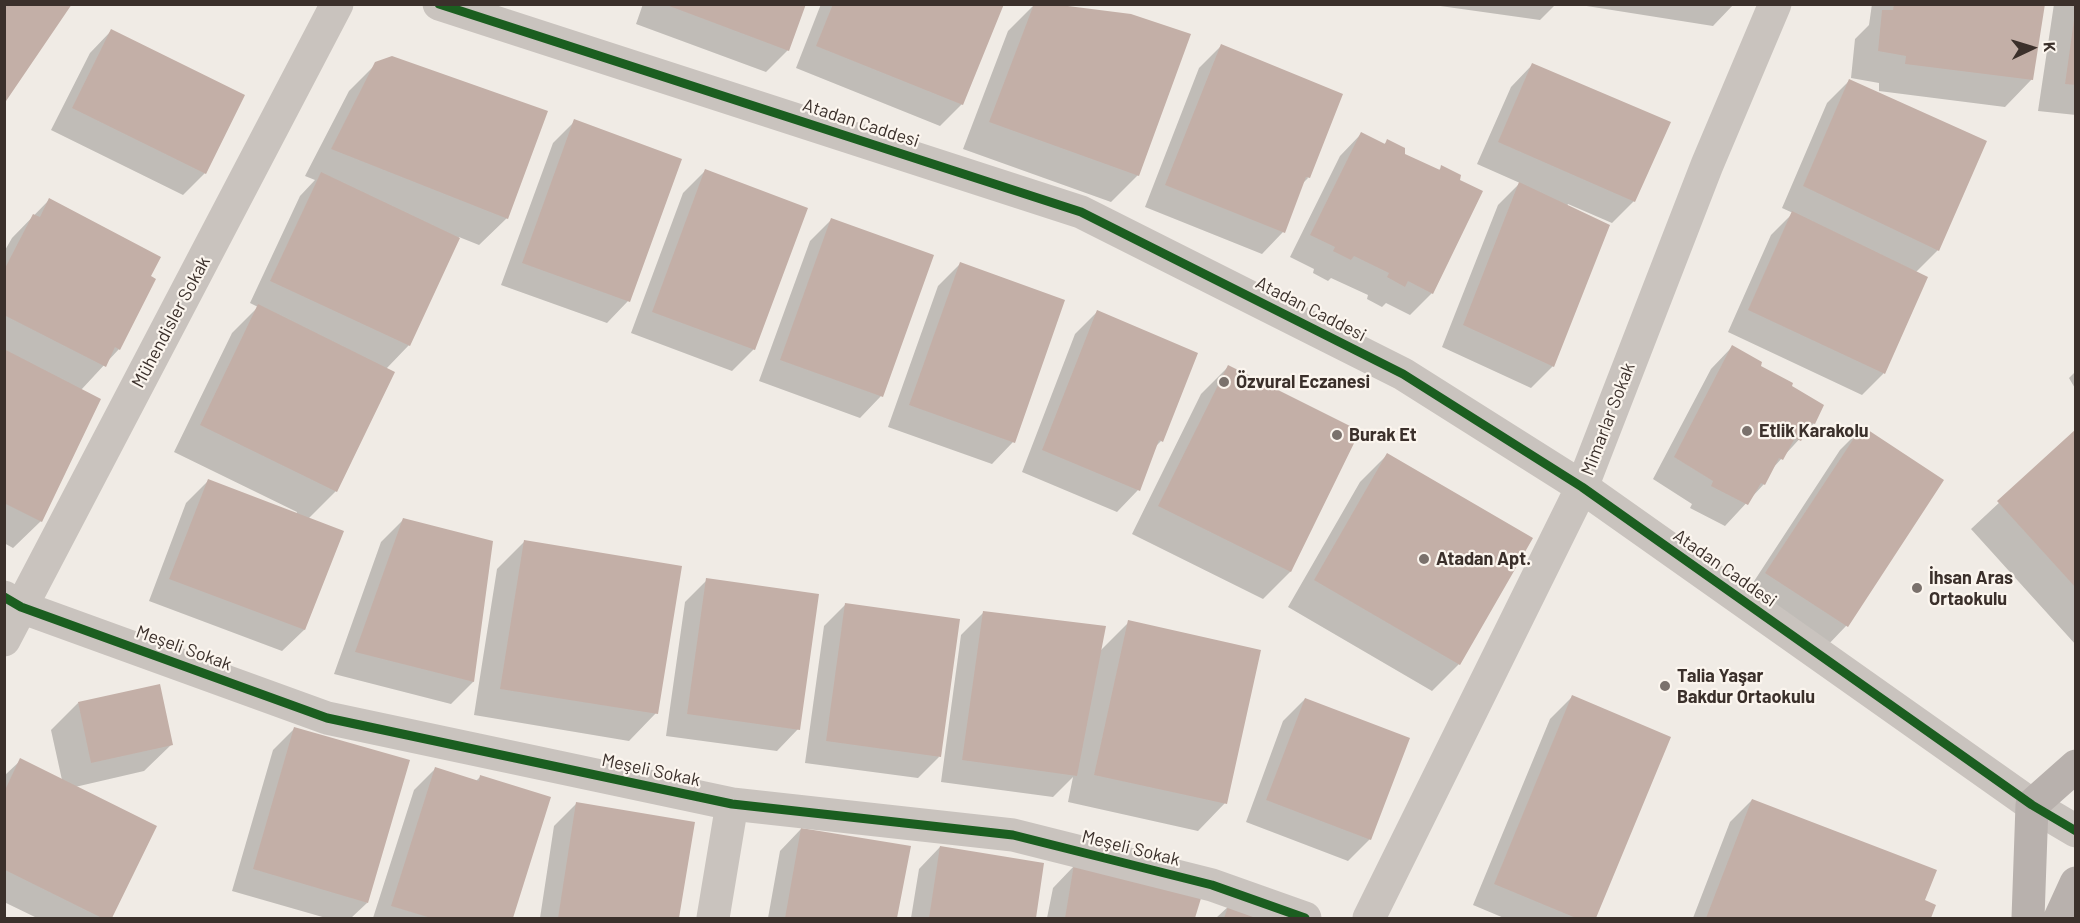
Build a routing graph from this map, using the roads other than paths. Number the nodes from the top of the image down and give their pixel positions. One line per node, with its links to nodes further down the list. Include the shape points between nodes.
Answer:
1 (337, 4): 5 (street, Mühendisler Sokak)
2 (439, 4): 4 (street, Atadan Caddesi, via 1081,212 1403,374)
3 (1774, 4): 4 (street, Mimarlar Sokak)
4 (1582, 487): 9 (street, Atadan Caddesi); 14 (street, Mimarlar Sokak)
5 (13, 602): 6 (street, Mühendisler Sokak); 8 (street, Meşeli Sokak, via 327,718)
6 (4, 640)
7 (2076, 766): 9 (main road)
8 (732, 804): 12 (street); 13 (street, Meşeli Sokak, via 1012,835 1212,885)
9 (2032, 805): 10 (street, Atadan Caddesi); 15 (main road)
10 (2076, 831)
11 (2076, 883): 16 (main road)
12 (713, 918)
13 (1305, 918)
14 (1369, 918)
15 (2028, 918)
16 (2060, 918)

